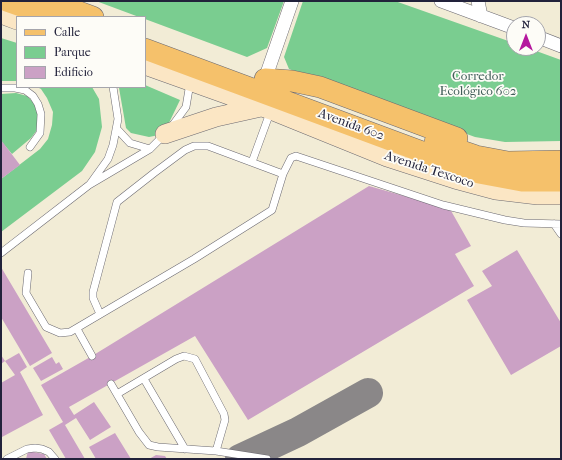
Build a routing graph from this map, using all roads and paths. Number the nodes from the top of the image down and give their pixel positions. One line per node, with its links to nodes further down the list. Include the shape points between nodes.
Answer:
1 (7, 1): 7 (main road)
2 (49, 1): 8 (main road)
3 (292, 1): 18 (street)
4 (441, 1): 9 (street)
5 (478, 1): 9 (street)
6 (1, 14): 10 (main road)
7 (49, 16)
8 (90, 16)
9 (481, 16): 11 (street)
10 (16, 20)
11 (506, 25)
12 (146, 36): 18 (main road, Avenida 602)
13 (546, 40): 14 (street)
14 (561, 46)
15 (146, 49): 17 (main road, Avenida 602)
16 (146, 65): 17 (main road, Avenida Texcoco)
17 (190, 69): 21 (main road, Avenida Texcoco); 23 (lane, via 186,107); 29 (main road, Avenida 602, via 479,173 522,181)
18 (265, 79): 27 (main road, Avenida 602, via 320,87 466,141 508,162)
19 (1, 88): 24 (lane, via 25,90 38,104 41,114 40,133)
20 (113, 88): 22 (lane, via 117,105)
21 (266, 109): 23 (main road, via 216,117); 26 (lane); 31 (main road, Avenida Texcoco, via 387,157 475,186 517,194)
22 (117, 129): 25 (lane, via 130,143); 30 (lane, via 108,159)
23 (165, 134): 25 (lane)
24 (30, 147)
25 (150, 149): 30 (lane)
26 (252, 162): 28 (lane); 36 (lane, via 208,146 194,146 185,150 117,202 93,292)
27 (561, 162)
28 (283, 174): 32 (lane, via 291,158 296,156 443,205 505,220); 36 (lane, via 272,210)
29 (561, 181)
30 (89, 185): 34 (lane)
31 (561, 195)
32 (557, 224): 33 (lane)
33 (561, 234)
34 (1, 253)
35 (28, 273): 37 (lane, via 26,293 46,327 60,333)
36 (100, 314): 37 (lane)
37 (77, 329): 38 (lane)
38 (92, 356)
39 (144, 379): 41 (lane); 42 (lane); 43 (lane, via 184,356 195,359 224,414 225,420)
40 (111, 384): 41 (lane)
41 (117, 394): 42 (lane, via 149,445)
42 (185, 449): 43 (lane)
43 (216, 451): 46 (lane)
44 (7, 459): 45 (lane, via 35,448 49,452)
45 (55, 459)
46 (267, 459)

